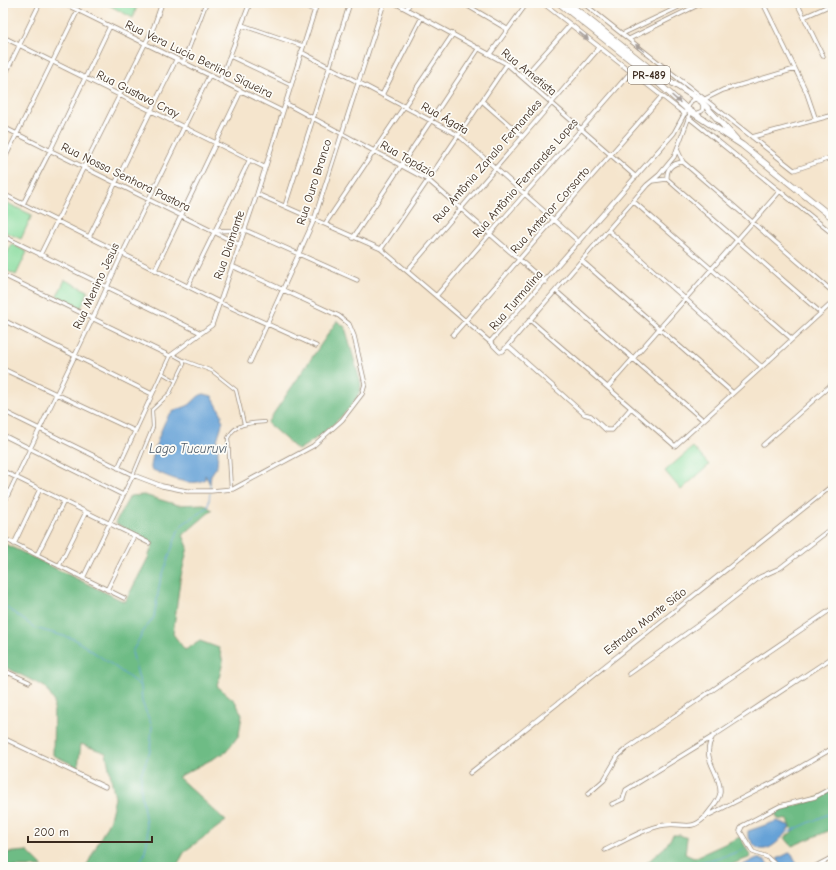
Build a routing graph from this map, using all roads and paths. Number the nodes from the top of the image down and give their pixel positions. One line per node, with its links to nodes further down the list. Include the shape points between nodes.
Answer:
1 (40, 3): 41 (street)
2 (63, 3): 27 (street, Rua Vera Lucia Berlino Siqueira)
3 (162, 3): 40 (street)
4 (206, 3): 51 (street)
5 (250, 3): 32 (street)
6 (295, 3): 28 (street)
7 (317, 3): 28 (street, Rua Diamante)
8 (350, 3): 53 (street)
9 (384, 3): 61 (street, Rua Ouro Branco)
10 (396, 3): 24 (street, Rua Ametista)
11 (410, 3): 24 (street)
12 (463, 3): 35 (street)
13 (527, 3): 35 (street)
14 (543, 3): 33 (street)
15 (559, 3): 74 (main road, PR-489 / PR-489, one-way to 74, via 646,72)
16 (568, 3): 67 (main road, PR-489 / PR-489, via 649,68)
17 (584, 3): 25 (street)
18 (592, 3): 25 (street)
19 (687, 3): 26 (street)
20 (702, 3): 39 (street)
21 (764, 3): 54 (street)
22 (797, 3): 31 (street)
23 (832, 4): 29 (street); 31 (street)
24 (407, 8): 30 (street, Rua Ametista)
25 (589, 8): 37 (street)
26 (663, 8): 37 (street)
27 (78, 10): 34 (street, Rua Vera Lucia Berlino Siqueira); 50 (street)
28 (315, 10): 42 (street, Rua Diamante)
29 (833, 10)
30 (422, 17): 36 (street, Rua Ametista); 65 (street)
31 (804, 17): 48 (street)
32 (242, 25): 42 (street); 47 (street)
33 (570, 25): 44 (street, one-way to 44); 58 (street)
34 (110, 26): 40 (street, Rua Vera Lucia Berlino Siqueira); 57 (street)
35 (507, 29): 46 (street)
36 (453, 34): 43 (street, Rua Ametista); 71 (street)
37 (622, 34): 39 (street)
38 (3, 37): 41 (street, Rua Gustavo Cray)
39 (629, 39): 67 (street, one-way to 39)
40 (144, 44): 49 (street, Rua Vera Lucia Berlino Siqueira); 64 (street)
41 (20, 46): 50 (street, Rua Gustavo Cray); 59 (street)
42 (303, 46): 45 (street, Rua Diamante)
43 (479, 48): 46 (street, Rua Ametista); 78 (street)
44 (599, 48): 55 (street); 70 (street, Rua Antônia Zanalo Fernandes)
45 (301, 52): 53 (street, Rua Ágata); 62 (street, Rua Diamante)
46 (490, 54): 52 (street, Rua Ametista)
47 (230, 56): 60 (street); 62 (street)
48 (823, 56)
49 (176, 60): 51 (street, Rua Vera Lucia Berlino Siqueira); 73 (street)
50 (52, 62): 57 (street, Rua Gustavo Cray); 83 (street)
51 (183, 63): 56 (street, Rua Vera Lucia Berlino Siqueira)
52 (506, 64): 58 (street, Rua Ametista); 68 (street)
53 (329, 67): 61 (street, Rua Ágata); 76 (street)
54 (795, 69): 67 (street); 77 (street)
55 (630, 73): 66 (street); 81 (street, Rua Antônio Fernandes Lopes)
56 (209, 76): 60 (street, Rua Vera Lucia Berlino Siqueira); 80 (street, Rua Menino Jesus)
57 (86, 78): 64 (street, Rua Gustavo Cray); 91 (street)
58 (523, 78): 70 (street, Rua Ametista)
59 (3, 79)
60 (220, 80): 63 (street, Rua Vera Lucia Berlino Siqueira)
61 (358, 82): 65 (street, Rua Ágata); 82 (street, Rua Ouro Branco)
62 (291, 85): 69 (street, Rua Diamante)
63 (242, 91): 72 (street, Rua Vera Lucia Berlino Siqueira); 87 (street)
64 (119, 95): 73 (street, Rua Gustavo Cray); 98 (street)
65 (382, 95): 71 (street, Rua Ágata)
66 (662, 97): 74 (street); 92 (street, Rua Antenor Corsarto)
67 (702, 99): 74 (street, via 703,108 698,114); 74 (street, via 690,101); 86 (street); 88 (main road, PR-489 / PR-489)
68 (482, 101): 84 (street); 85 (street)
69 (285, 103): 72 (street, Rua Diamante); 76 (street, Rua Topázio)
70 (551, 103): 81 (street, Rua Ametista); 85 (street, Rua Antônia Zanalo Fernandes)
71 (405, 107): 78 (street, Rua Ágata); 90 (street)
72 (282, 111): 100 (street, Rua Diamante)
73 (151, 112): 80 (street, Rua Gustavo Cray); 105 (street)
74 (689, 115): 88 (main road, PR-489 / PR-489); 89 (street); 101 (street, Rua Turmalina); 106 (street)
75 (833, 115): 77 (street)
76 (313, 117): 82 (street, Rua Topázio); 113 (street)
77 (816, 120): 86 (street)
78 (431, 121): 84 (street, Rua Ágata); 97 (street)
79 (3, 128): 83 (street, Rua Nossa Senhora Pastora)
80 (183, 128): 87 (street, Rua Gustavo Cray); 110 (street, Rua Menino Jesus)
81 (581, 129): 92 (street, Rua Ametista); 109 (street, Rua Antônio Fernandes Lopes)
82 (341, 133): 90 (street, Rua Topázio); 117 (street, Rua Ouro Branco)
83 (17, 134): 91 (street, Rua Nossa Senhora Pastora); 95 (street)
84 (458, 135): 99 (street, Rua Ágata); 103 (street)
85 (522, 136): 99 (street, Rua Antônia Zanalo Fernandes)
86 (752, 138): 93 (street, via 794,170)
87 (216, 144): 94 (street, Rua Gustavo Cray); 115 (street)
88 (742, 145): 116 (main road, PR-489 / PR-489)
89 (677, 149): 96 (street); 104 (street, via 668,165)
90 (374, 151): 97 (street, Rua Topázio); 121 (street)
91 (50, 152): 98 (street, Rua Nossa Senhora Pastora); 112 (street)
92 (612, 156): 101 (street, Rua Ametista); 118 (street, Rua Antenor Corsarto)
93 (833, 157)
94 (249, 161): 100 (street, Rua Gustavo Cray); 124 (street)
95 (3, 162)
96 (683, 162): 102 (street, via 670,167); 120 (street)
97 (401, 165): 103 (street, Rua Topázio); 129 (street)
98 (82, 167): 105 (street, Rua Nossa Senhora Pastora); 119 (street)
99 (495, 167): 109 (street, Rua Ágata); 114 (street, Rua Antônia Zanalo Fernandes)
100 (264, 168): 108 (street, Rua Diamante)
101 (636, 177): 131 (street, Rua Turmalina)
102 (667, 179): 104 (street); 130 (street)
103 (428, 180): 114 (street, Rua Topázio); 133 (street)
104 (650, 182): 111 (street)
105 (115, 183): 110 (street, Rua Nossa Senhora Pastora); 128 (street)
106 (780, 191): 120 (street); 126 (street)
107 (3, 194): 112 (street)
108 (257, 194): 113 (street, Rua Turmalina); 122 (street, Rua Diamante)
109 (524, 194): 118 (street, Rua Ágata); 125 (street, Rua Antônio Fernandes Lopes)
110 (148, 200): 115 (street, Rua Nossa Senhora Pastora); 134 (street, Rua Menino Jesus)
111 (633, 201): 123 (street); 140 (street)
112 (23, 204): 119 (street)
113 (285, 206): 117 (street, Rua Turmalina)
114 (460, 207): 125 (street, Rua Topázio); 142 (street, Rua Antônia Zanalo Fernandes)
115 (181, 216): 124 (street, Rua Nossa Senhora Pastora); 141 (street)
116 (833, 218)
117 (314, 220): 121 (street, Rua Turmalina); 136 (street, Rua Ouro Branco)
118 (554, 220): 131 (street, Rua Ágata); 137 (street, Rua Antenor Corsarto)
119 (56, 221): 128 (street); 135 (street)
120 (752, 222): 130 (street); 150 (street)
121 (325, 224): 129 (street, Rua Turmalina)
122 (245, 230): 124 (street); 132 (street, Rua Diamante); 136 (street)
123 (608, 230): 138 (street); 152 (street)
124 (214, 231): 132 (street, Rua Nossa Senhora Pastora); 146 (street)
125 (490, 233): 137 (street, Rua Topázio); 151 (street, Rua Antônio Fernandes Lopes)
126 (833, 234)
127 (3, 236): 135 (street)
128 (89, 237): 134 (street)
129 (353, 238): 133 (street, Rua Turmalina)
130 (737, 240): 140 (street); 155 (street)
131 (579, 242): 145 (street, Rua Turmalina)
132 (240, 245): 139 (street, Rua Diamante)
133 (381, 249): 142 (street, Rua Turmalina)
134 (122, 254): 141 (street); 147 (street, Rua Menino Jesus)
135 (40, 255): 147 (street)
136 (298, 255): 144 (street); 148 (street, Rua Ouro Branco)
137 (519, 259): 145 (street, Rua Topázio); 159 (street, Rua Antenor Corsarto)
138 (582, 261): 149 (street); 161 (street)
139 (232, 266): 148 (street); 154 (street, Rua Diamante)
140 (711, 269): 152 (street); 164 (street)
141 (155, 270): 146 (street)
142 (407, 271): 151 (street, Rua Turmalina)
143 (3, 275): 156 (street)
144 (357, 280)
145 (545, 282): 165 (street, Rua Turmalina)
146 (188, 286): 154 (street)
147 (107, 287): 156 (street, Rua Menino Jesus); 162 (street)
148 (282, 290): 160 (street, Rua Ouro Branco); 198 (street, via 339,316 349,324 365,384 362,394 342,420 313,446)
149 (556, 291): 158 (street); 170 (street)
150 (833, 292)
151 (436, 296): 159 (street, Rua Turmalina)
152 (685, 299): 161 (street); 173 (street)
153 (833, 302): 155 (street)
154 (220, 303): 160 (street); 162 (street, Rua Diamante, via 212,325)
155 (821, 313): 164 (street)
156 (93, 318): 168 (street); 169 (street, Rua Menino Jesus)
157 (3, 320): 169 (street)
158 (530, 320): 167 (street); 178 (street)
159 (465, 322): 163 (street, Rua Antenor Corsarto); 165 (street, Rua Turmalina)
160 (267, 325): 166 (street); 172 (street, Rua Ouro Branco)
161 (659, 328): 170 (street); 179 (street)
162 (201, 333): 168 (street, Rua Diamante)
163 (453, 335)
164 (792, 340): 173 (street)
165 (490, 342): 167 (street, via 500,352)
166 (316, 346)
167 (508, 346): 182 (street, via 584,414 606,430 612,430)
168 (171, 355): 171 (street); 175 (street, Rua Diamante)
169 (75, 356): 180 (street); 181 (street, Rua Menino Jesus)
170 (633, 358): 178 (street); 184 (street)
171 (183, 360): 176 (street, via 184,364); 186 (street, via 212,371 236,390)
172 (250, 362)
173 (762, 367): 179 (street)
174 (3, 369): 181 (street)
175 (162, 373): 176 (street); 180 (street, Rua Diamante)
176 (176, 381): 194 (street, via 170,394 152,410 153,427)
177 (833, 383): 190 (street)
178 (608, 387): 182 (street)
179 (733, 393): 184 (street)
180 (152, 394): 188 (street, Rua Diamante)
181 (56, 395): 187 (street, Rua Menino Jesus); 188 (street)
182 (631, 408): 184 (street, via 675,446)
183 (3, 411): 187 (street)
184 (704, 420)
185 (265, 422): 186 (street)
186 (244, 424): 198 (street, via 231,431 228,438)
187 (40, 429): 191 (street, Rua Menino Jesus); 192 (street)
188 (135, 431): 192 (street, Rua Diamante)
189 (3, 435): 191 (street)
190 (763, 445)
191 (30, 448): 195 (street, Rua Menino Jesus); 199 (street)
192 (118, 468): 194 (street)
193 (3, 471): 195 (street)
194 (133, 475): 198 (street, via 170,489); 199 (street)
195 (16, 478): 197 (street); 201 (street, Rua Menino Jesus)
196 (833, 485): 224 (street, Estrada Monte Sião)
197 (40, 489): 200 (street); 208 (street)
198 (231, 489)
199 (123, 494): 203 (street)
200 (64, 501): 202 (street); 209 (street)
201 (3, 505)
202 (86, 512): 203 (street); 210 (street)
203 (109, 524): 205 (street); 211 (street)
204 (833, 527): 218 (street, via 780,568 760,577)
205 (134, 536): 207 (street); 212 (street)
206 (3, 538): 208 (street)
207 (149, 543)
208 (14, 544): 209 (street)
209 (37, 555): 210 (street)
210 (60, 566): 211 (street)
211 (83, 578): 212 (street)
212 (107, 590): 213 (street)
213 (124, 598)
214 (833, 608): 227 (street, via 626,749 618,756 604,780)
215 (833, 657): 221 (street)
216 (3, 670): 217 (street)
217 (8, 672): 219 (street); 220 (street)
218 (629, 674)
219 (3, 682)
220 (29, 682)
221 (712, 737): 228 (street, via 626,790 623,799); 229 (street, via 708,756 720,792)
222 (3, 738): 225 (street)
223 (833, 748): 229 (street, via 776,781)
224 (470, 772)
225 (105, 787)
226 (833, 787): 232 (street, via 816,797 780,806 742,826 740,831 752,850 767,857)
227 (588, 794)
228 (612, 804)
229 (705, 817): 230 (street, via 694,826 665,825)
230 (605, 850)
231 (833, 857): 233 (street)
232 (778, 867)
233 (814, 867)

